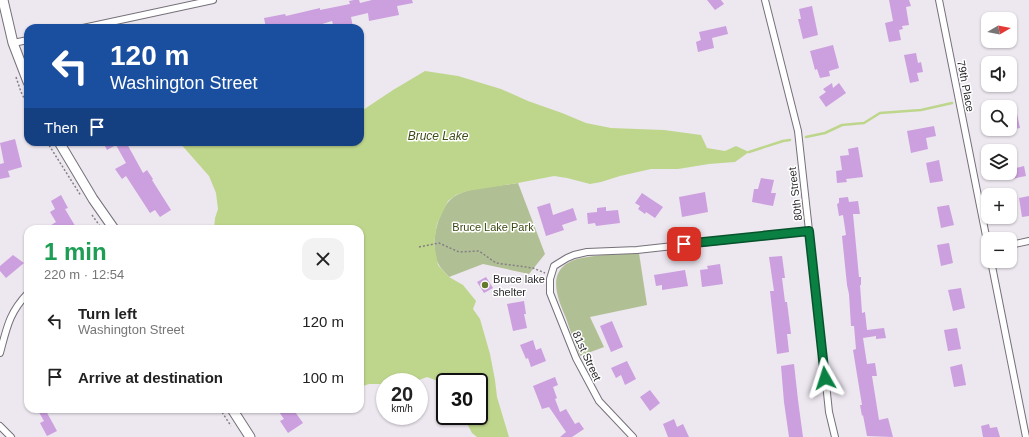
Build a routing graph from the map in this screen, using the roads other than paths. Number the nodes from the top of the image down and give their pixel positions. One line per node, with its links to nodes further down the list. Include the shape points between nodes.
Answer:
1 (3, 0): 7 (main road)
2 (213, 0): 5 (street)
3 (765, 0): 11 (street, 80th Street, via 798,131)
4 (939, 0): 12 (street, 79th Place)
5 (102, 24)
6 (24, 41): 7 (street)
7 (13, 43): 8 (main road)
8 (24, 72)
9 (61, 146): 10 (main road)
10 (111, 225)
11 (809, 231): 22 (street, 81st Street, via 637,250 587,252 574,254 554,266 550,287 554,305 571,348 602,405); 23 (street, 80th Street, via 826,393)
12 (985, 232)
13 (1029, 241): 14 (street)
14 (1017, 244)
15 (992, 268): 24 (street)
16 (24, 297): 17 (street, via 11,315)
17 (0, 353)
18 (235, 413): 21 (main road)
19 (0, 426): 20 (street)
20 (11, 437)
21 (250, 437)
22 (633, 437)
23 (835, 437)
24 (1026, 437)

